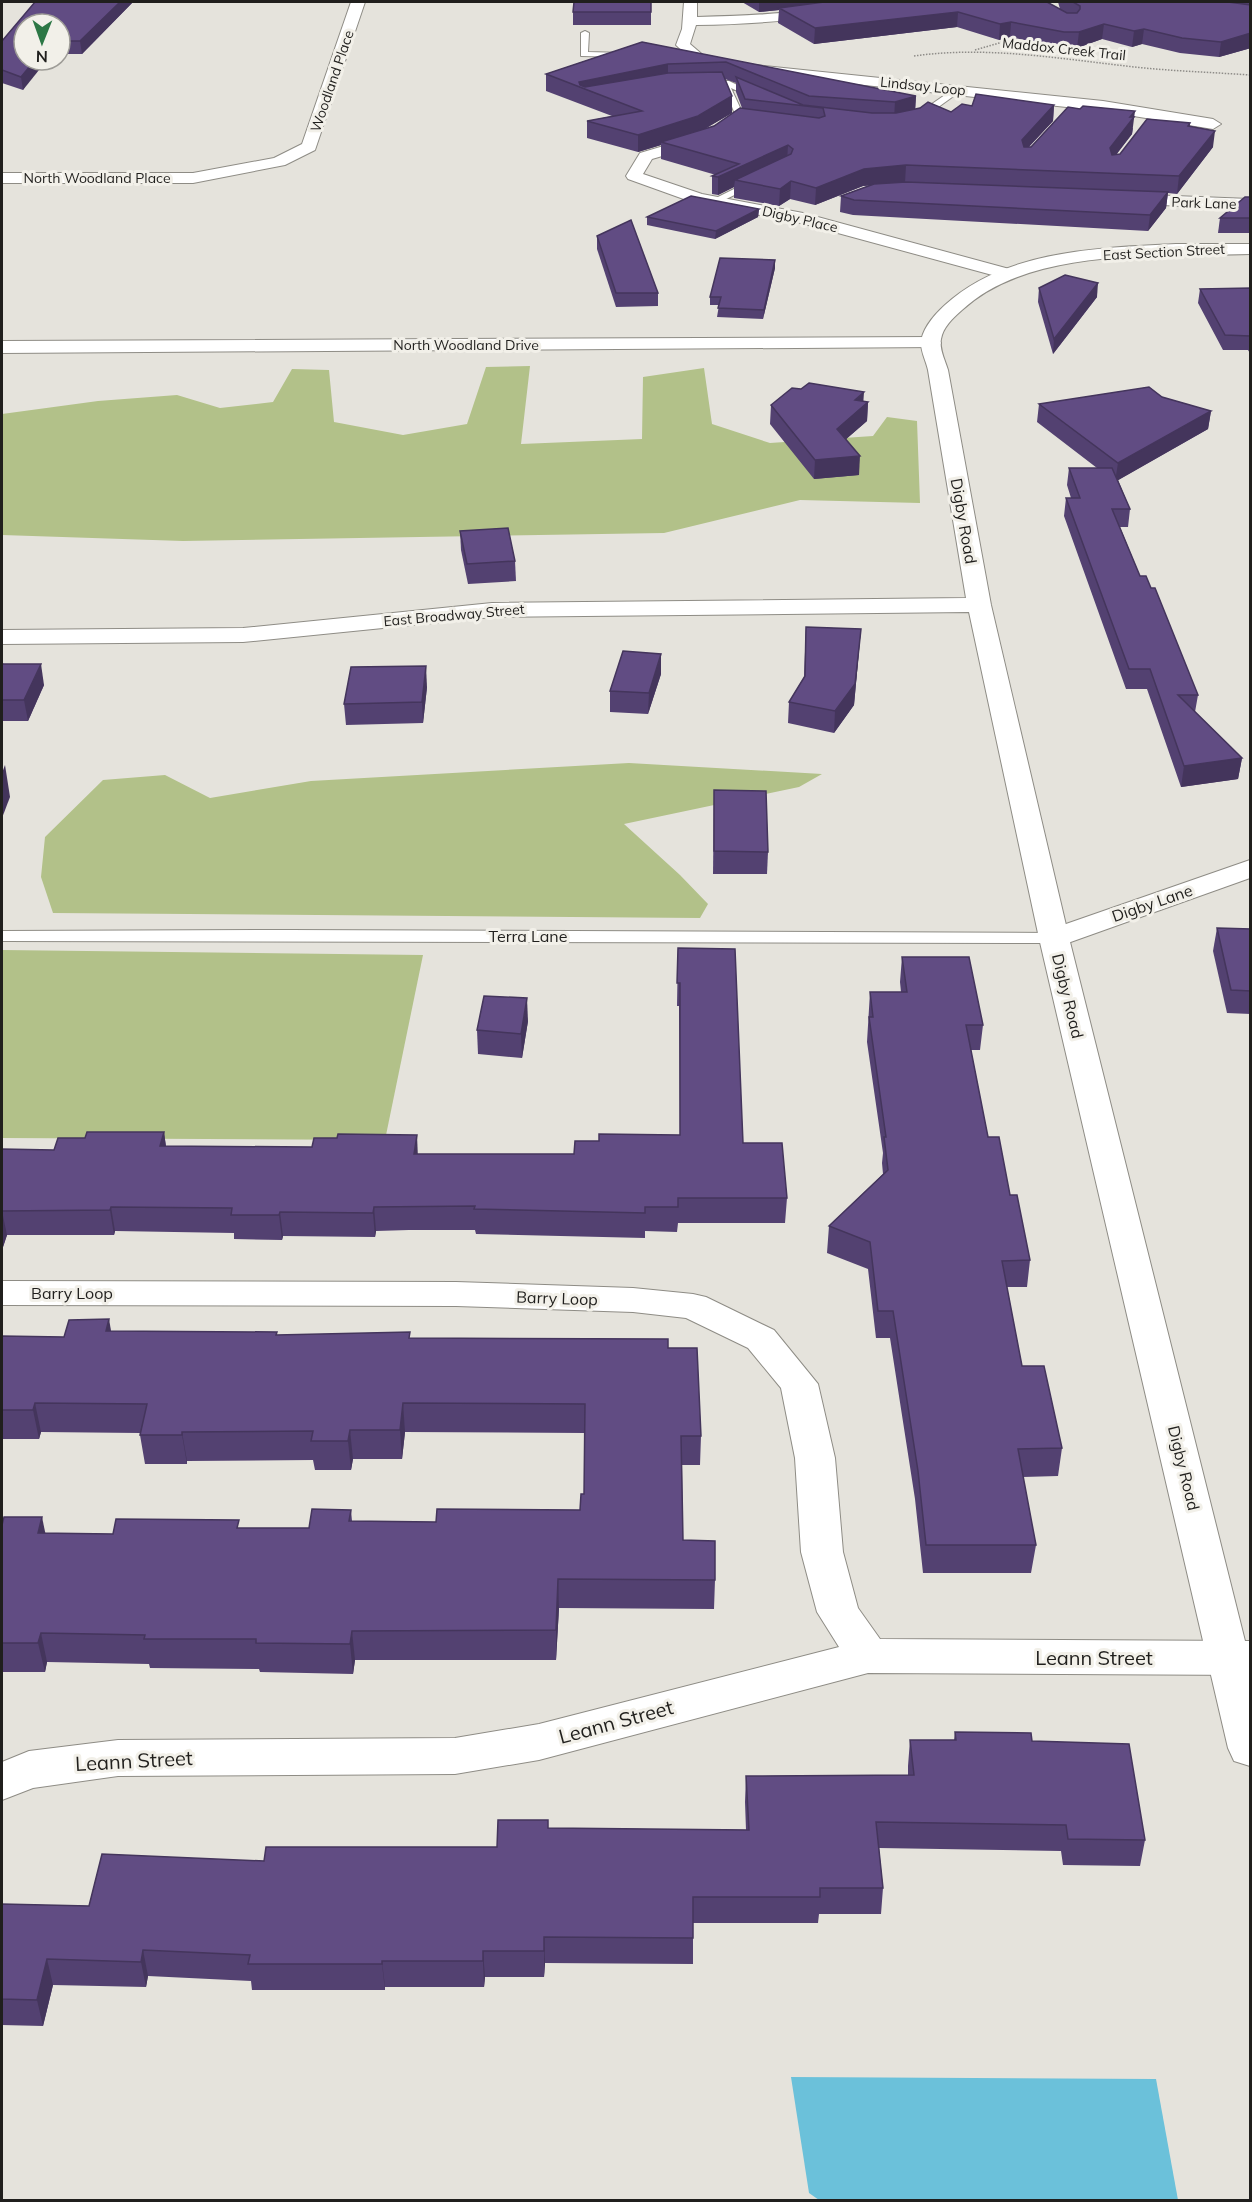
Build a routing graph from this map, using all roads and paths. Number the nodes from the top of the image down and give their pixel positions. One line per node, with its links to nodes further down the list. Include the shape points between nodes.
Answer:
1 (358, 2): 26 (street, Woodland Place, via 309,147 279,162)
2 (691, 2): 4 (street)
3 (870, 2): 4 (street, via 761,20)
4 (690, 21): 7 (street, via 683,45)
5 (585, 33): 10 (lane, via 584,54)
6 (1026, 36): 8 (path)
7 (690, 51): 9 (lane); 14 (street, Lindsay Loop, via 699,59)
8 (968, 52): 12 (path, Maddox Creek Trail, via 914,55); 15 (path, Maddox Creek Trail)
9 (673, 53)
10 (621, 55): 11 (lane); 13 (lane)
11 (632, 55)
12 (906, 61)
13 (598, 64)
14 (745, 68): 17 (street); 18 (street, Lindsay Loop)
15 (1251, 75)
16 (694, 83): 17 (lane)
17 (726, 83): 19 (lane); 20 (lane, via 738,104 739,114)
18 (958, 90): 22 (lane, via 915,120); 23 (street, Lindsay Loop)
19 (762, 99)
20 (734, 119): 21 (lane); 28 (street, Digby Place, via 722,131 703,140 646,156 634,176)
21 (757, 122)
22 (905, 122)
23 (1213, 124)
24 (765, 176): 28 (lane)
25 (2, 178): 26 (street, North Woodland Place)
26 (193, 178)
27 (1106, 199): 29 (street, Park Lane)
28 (715, 201): 31 (street, Digby Place)
29 (1251, 204)
30 (832, 207): 31 (street)
31 (803, 218): 33 (street, Digby Place)
32 (1251, 249): 33 (street, East Section Street, via 1136,251)
33 (1006, 274): 34 (street, via 954,302 938,323)
34 (931, 343): 35 (street, North Woodland Drive); 36 (street, Digby Road)
35 (2, 347)
36 (979, 605): 37 (street, East Broadway Street, via 492,610 243,635); 40 (street, Digby Road)
37 (2, 637)
38 (1251, 869): 40 (street, Digby Lane)
39 (2, 936): 40 (lane, Terra Lane)
40 (1054, 938): 43 (street, Digby Road)
41 (2, 1293): 42 (street, Barry Loop, via 456,1294 693,1306 761,1339 799,1384 815,1458 822,1552 838,1612)
42 (868, 1656): 43 (street, Leann Street); 45 (street, Leann Street, via 539,1742 455,1756 118,1758 29,1770)
43 (1240, 1658): 44 (street, Digby Road)
44 (1251, 1749)
45 (2, 1782)

